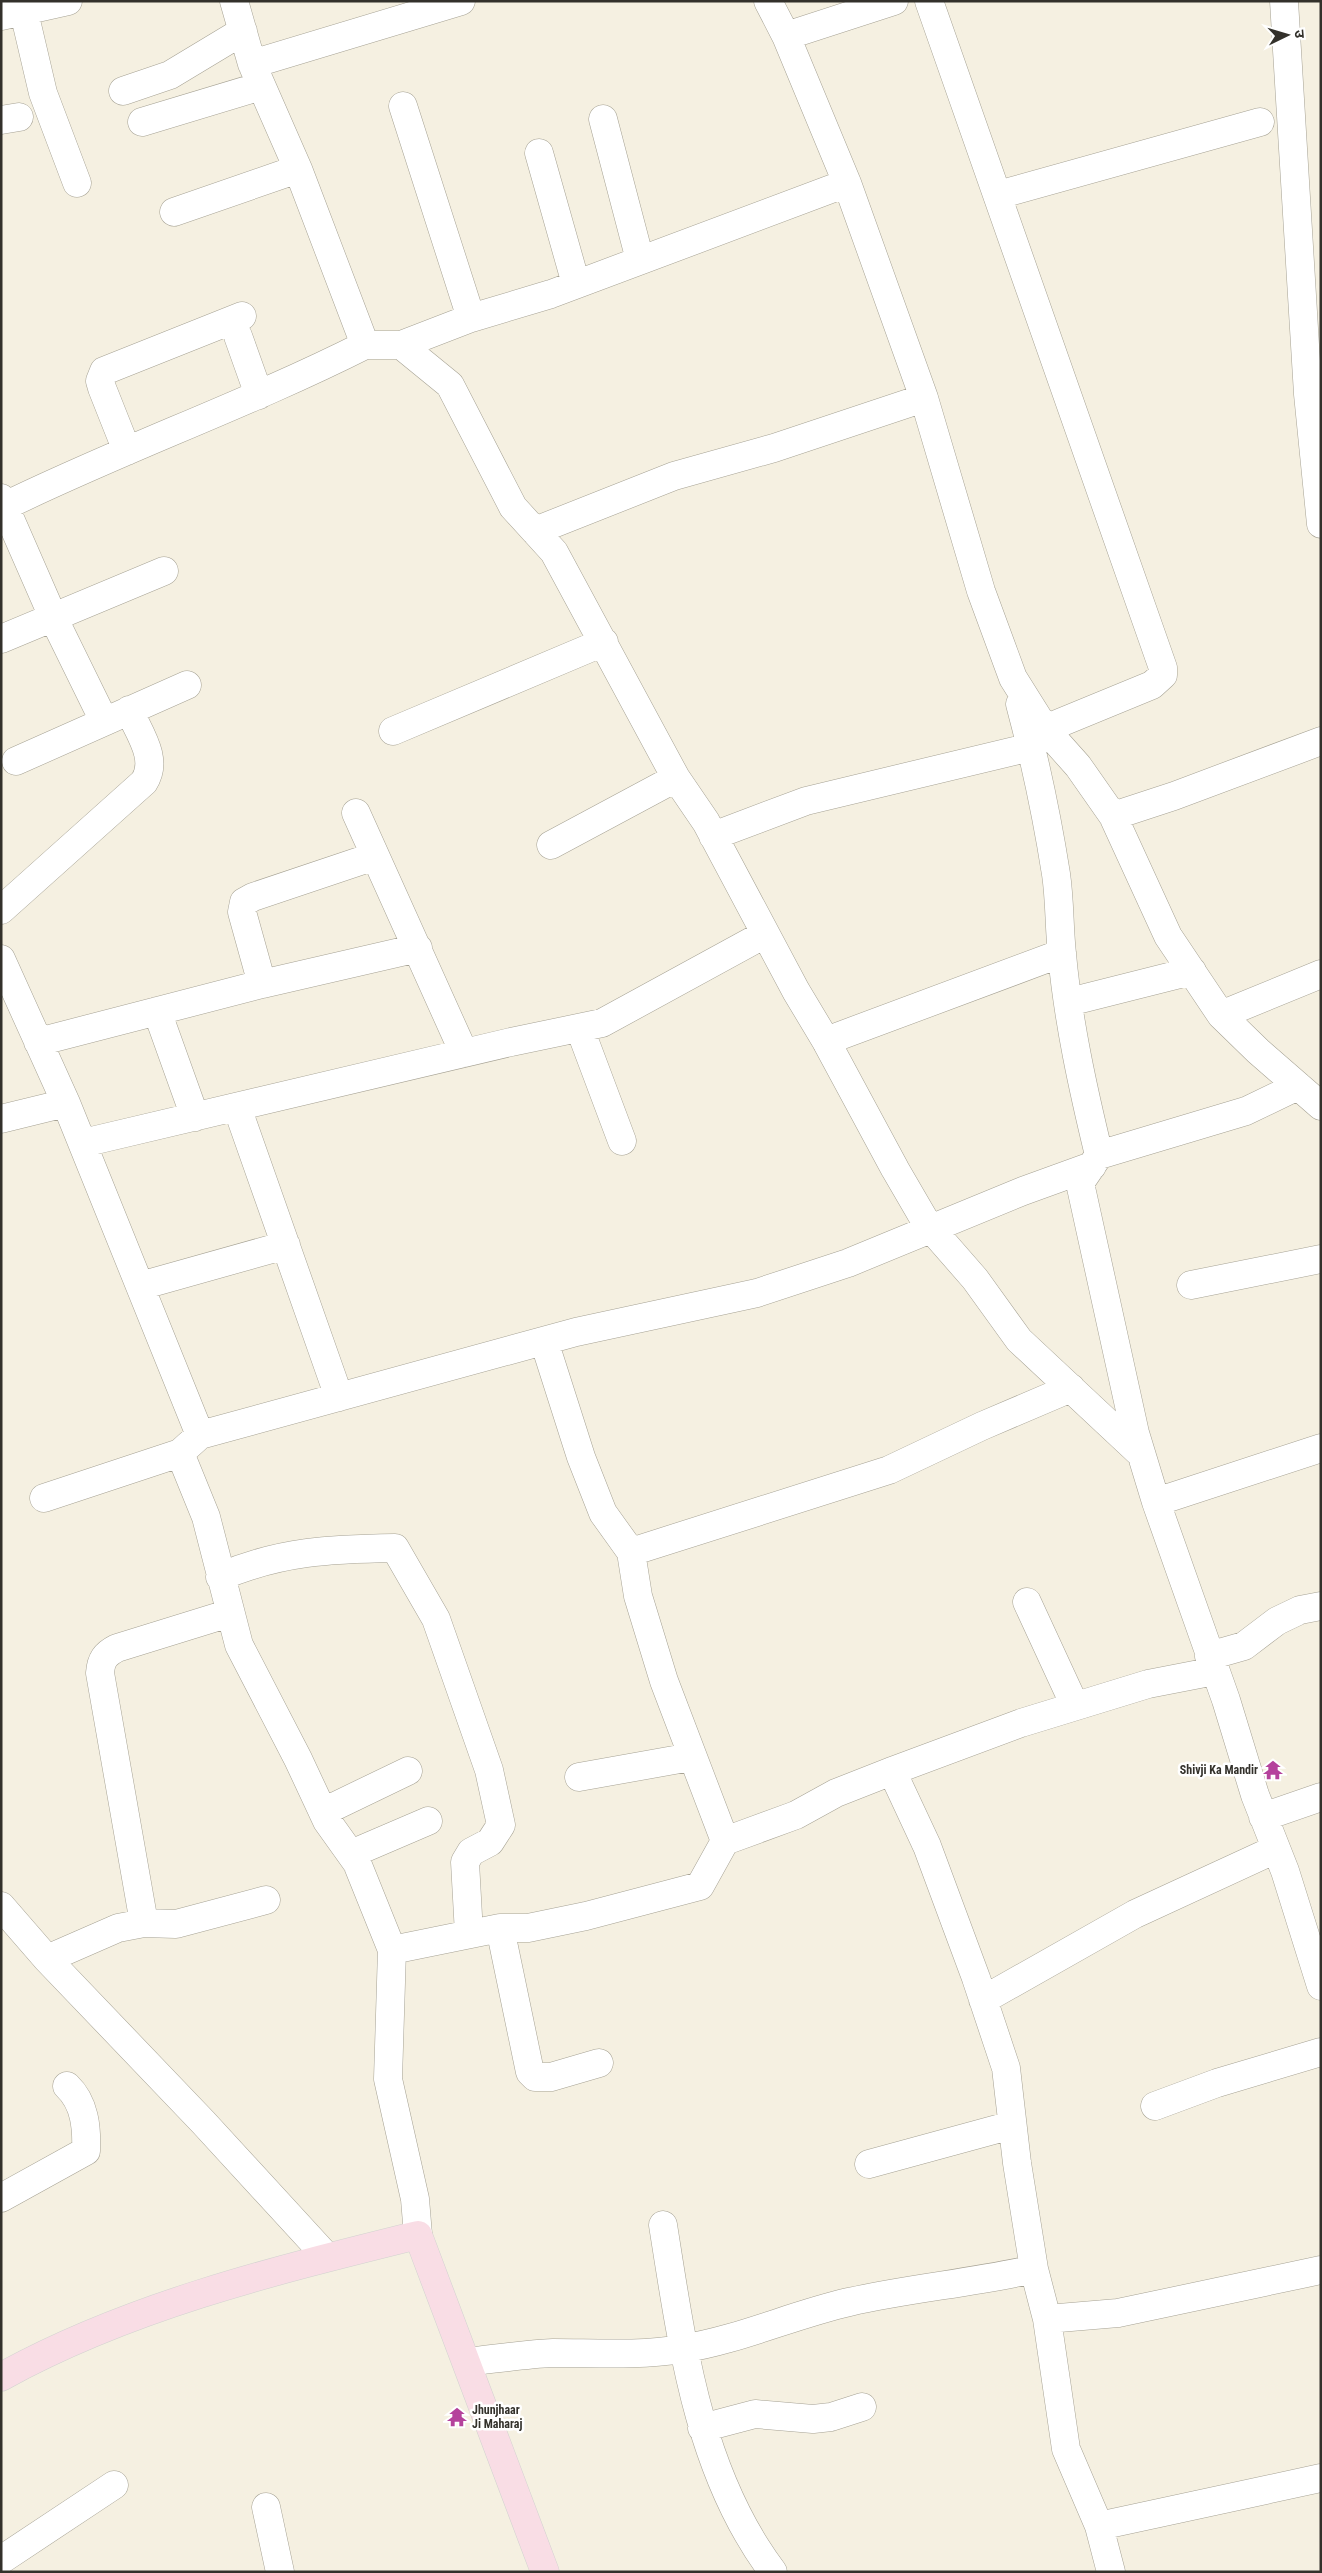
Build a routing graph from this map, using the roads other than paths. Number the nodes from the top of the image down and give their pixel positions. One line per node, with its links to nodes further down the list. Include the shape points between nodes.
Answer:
1 (68, 1): 8 (street)
2 (234, 1): 9 (street)
3 (461, 1): 11 (street)
4 (768, 1): 10 (street)
5 (894, 1): 10 (street)
6 (929, 1): 21 (street)
7 (1284, 1): 23 (street)
8 (13, 14): 19 (street)
9 (243, 31): 11 (street); 12 (street, via 170,75)
10 (786, 36): 20 (street)
11 (257, 75): 15 (street); 18 (street)
12 (123, 91)
13 (404, 106): 26 (street)
14 (603, 120): 24 (street)
15 (142, 122)
16 (1260, 122): 21 (street)
17 (539, 153): 25 (street)
18 (298, 168): 22 (street); 27 (street)
19 (77, 183)
20 (847, 183): 24 (street); 30 (street)
21 (998, 195): 43 (street, via 1163,668 1163,675 1152,685)
22 (174, 212)
23 (1310, 238): 33 (street, via 1308,394)
24 (640, 260): 25 (street)
25 (576, 284): 26 (street)
26 (471, 318): 28 (street)
27 (365, 345): 28 (street); 29 (street)
28 (401, 345): 34 (street, via 450,385 513,506)
29 (259, 396): 31 (street); 31 (street, via 240,326 104,371 100,381 102,388)
30 (924, 398): 34 (street, via 783,445 674,476); 43 (street, via 981,591)
31 (127, 451): 32 (street)
32 (2, 504): 36 (street)
33 (1321, 524)
34 (535, 531): 38 (street, via 554,552)
35 (164, 571): 36 (street)
36 (53, 617): 37 (street); 41 (street)
37 (1, 638)
38 (604, 642): 42 (street); 46 (street)
39 (187, 685): 40 (street)
40 (129, 710): 41 (street); 52 (street, via 150,760 149,774 144,782)
41 (104, 721): 45 (street)
42 (394, 731)
43 (1038, 738): 48 (street, via 1078,766); 49 (street, via 806,801); 55 (street, via 1062,928)
44 (1321, 741): 48 (street)
45 (16, 761)
46 (676, 778): 49 (street); 50 (street)
47 (356, 814): 51 (street)
48 (1113, 816): 57 (street, via 1168,936)
49 (713, 836): 53 (street)
50 (551, 845)
51 (375, 856): 54 (street); 59 (street, via 244,902 242,912)
52 (1, 910)
53 (765, 934): 63 (street, via 624,1012); 64 (street)
54 (418, 948): 59 (street); 66 (street)
55 (1062, 953): 60 (street); 64 (street)
56 (1, 959): 65 (street)
57 (1192, 971): 60 (street); 62 (street)
58 (1321, 974): 62 (street)
59 (262, 984): 61 (street)
60 (1069, 1002): 75 (street)
61 (157, 1011): 65 (street); 71 (street)
62 (1221, 1014): 67 (street)
63 (580, 1029): 66 (street); 73 (street)
64 (826, 1041): 76 (street, via 894,1169)
65 (38, 1042): 68 (street)
66 (464, 1053): 70 (street)
67 (1298, 1086): 69 (street); 75 (street, via 1246,1111)
68 (66, 1103): 72 (street); 74 (street)
69 (1321, 1106)
70 (237, 1107): 71 (street); 77 (street)
71 (195, 1117): 74 (street)
72 (1, 1119)
73 (622, 1141)
74 (83, 1143): 80 (street)
75 (1096, 1160): 76 (street); 87 (street, via 1080,1183)
76 (932, 1229): 81 (street, via 848,1263 757,1293); 82 (street, via 1019,1340)
77 (286, 1245): 80 (street); 83 (street)
78 (1321, 1259): 79 (street)
79 (1191, 1285)
80 (140, 1286): 84 (street)
81 (544, 1341): 83 (street); 90 (street, via 581,1457 603,1513)
82 (1071, 1388): 87 (street); 90 (street, via 889,1470)
83 (339, 1398): 84 (street)
84 (200, 1434): 86 (street)
85 (1321, 1448): 89 (street)
86 (180, 1453): 88 (street); 91 (street, via 206,1517)
87 (1141, 1454): 89 (street)
88 (44, 1498)
89 (1156, 1502): 95 (street)
90 (631, 1552): 97 (street, via 638,1596)
91 (220, 1577): 94 (street); 113 (street, via 251,1564 322,1550 395,1548 436,1619 489,1770 501,1825 490,1842 471,1852 465,1862)
92 (1028, 1602): 96 (street)
93 (1321, 1606): 95 (street, via 1300,1610 1277,1621 1244,1646)
94 (230, 1613): 102 (street, via 239,1645 298,1758); 110 (street, via 117,1648 108,1653 101,1663 100,1673)
95 (1212, 1664): 96 (street); 103 (street)
96 (1075, 1706): 98 (street)
97 (691, 1757): 100 (street); 105 (street)
98 (892, 1770): 105 (street, via 836,1793 796,1815); 117 (street, via 926,1846)
99 (408, 1771): 102 (street)
100 (579, 1778)
101 (1321, 1797): 103 (street)
102 (322, 1812): 107 (street)
103 (1263, 1817): 106 (street)
104 (428, 1821): 107 (street)
105 (724, 1841): 112 (street, via 700,1886 586,1916 528,1928)
106 (1276, 1849): 111 (street); 117 (street, via 1135,1914)
107 (351, 1854): 114 (street)
108 (266, 1900): 110 (street, via 192,1921 164,1925)
109 (1, 1906): 115 (street)
110 (144, 1923): 115 (street, via 108,1931)
111 (1311, 1924): 116 (street)
112 (500, 1928): 113 (street); 119 (street, via 530,2072 542,2078)
113 (469, 1934): 114 (street)
114 (392, 1950): 126 (street, via 388,2080 415,2199)
115 (47, 1959): 127 (street)
116 (1321, 1986)
117 (983, 2000): 122 (street, via 1006,2068)
118 (1321, 2052): 121 (street, via 1217,2083)
119 (599, 2063)
120 (67, 2086): 124 (street, via 75,2094 87,2126 86,2151)
121 (1155, 2106)
122 (1012, 2125): 123 (street); 128 (street)
123 (870, 2164)
124 (1, 2198)
125 (663, 2224): 131 (street)
126 (418, 2235): 127 (main road); 132 (main road)
127 (326, 2257): 133 (main road, via 95,2332)
128 (1034, 2269): 130 (street); 131 (street, via 980,2281 914,2288 846,2303 768,2328)
129 (1321, 2270): 130 (street, via 1118,2312)
130 (1047, 2319): 139 (street, via 1066,2449)
131 (682, 2349): 132 (street, via 633,2355 551,2353); 135 (street)
132 (467, 2362): 142 (main road)
133 (1, 2377)
134 (862, 2407): 135 (street, via 813,2419 755,2414)
135 (702, 2428): 143 (street, via 733,2503)
136 (1321, 2478): 139 (street)
137 (114, 2485): 140 (street)
138 (266, 2507): 141 (street)
139 (1099, 2526): 144 (street)
140 (1, 2560)
141 (280, 2572)
142 (545, 2572)
143 (773, 2572)
144 (1111, 2572)

